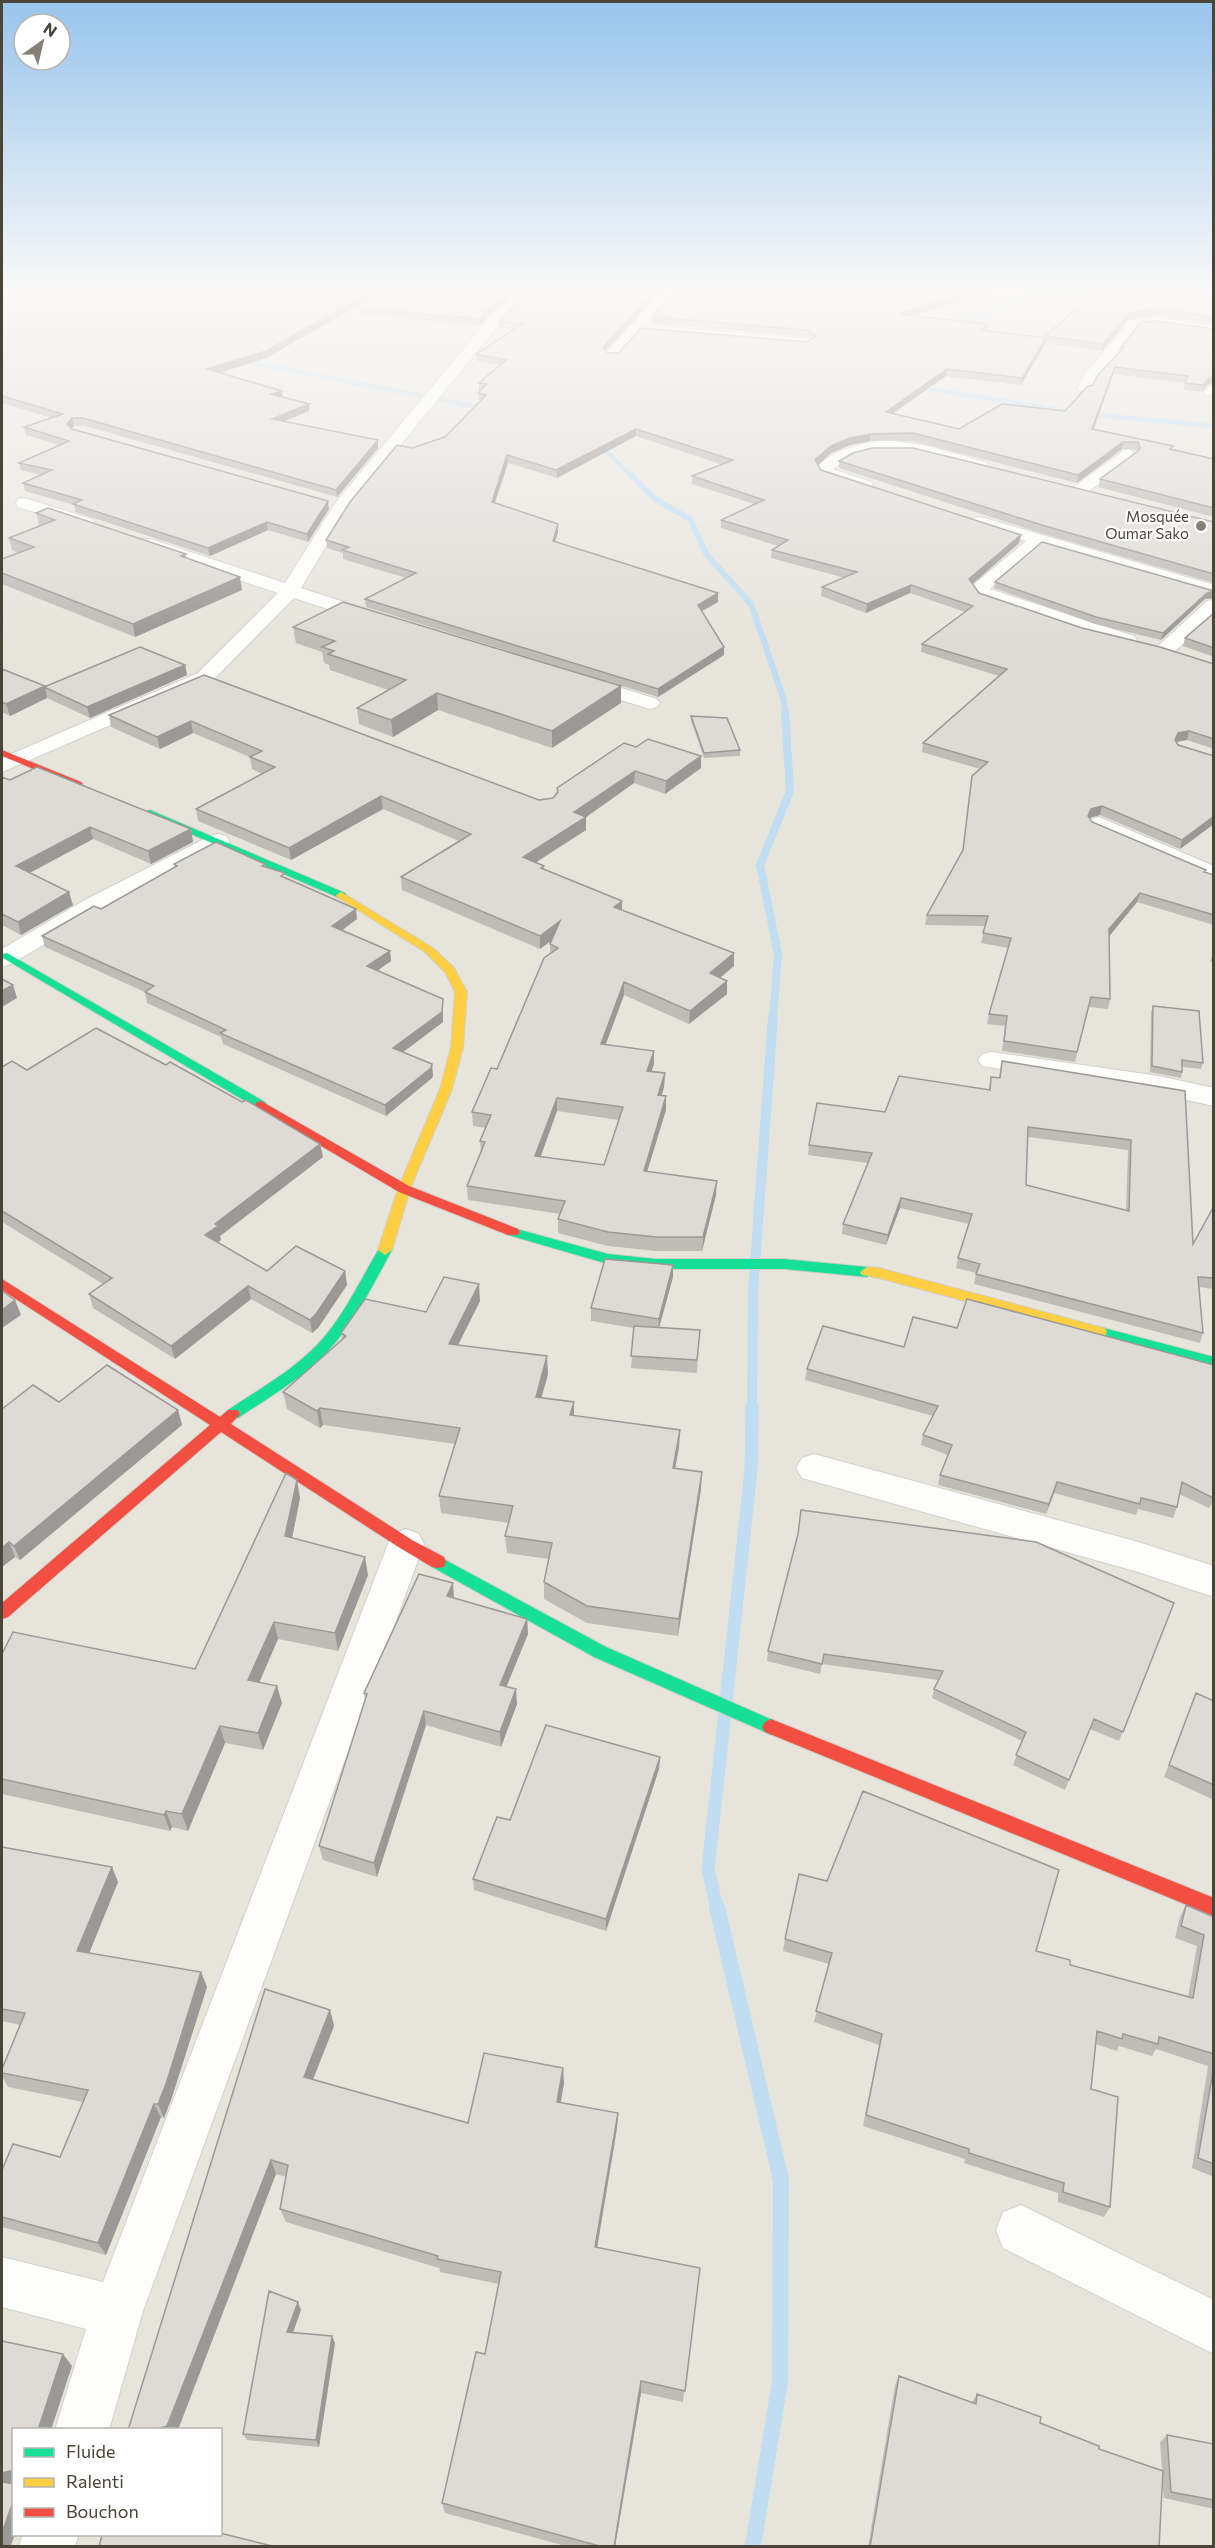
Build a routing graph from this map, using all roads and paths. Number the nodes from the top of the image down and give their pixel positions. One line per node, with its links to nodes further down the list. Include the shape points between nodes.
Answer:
1 (419, 409): 12 (street, via 336,505)
2 (1129, 454): 5 (street, via 1074,489)
3 (991, 467): 4 (street, via 888,445 846,456 825,468 827,472)
4 (884, 491)
5 (1102, 496)
6 (24, 503): 8 (street)
7 (960, 516): 10 (street)
8 (102, 529)
9 (124, 536): 12 (street)
10 (1037, 540): 11 (street); 15 (street, via 979,589 985,595 1088,630)
11 (1214, 591)
12 (289, 592): 14 (street); 18 (street)
13 (1214, 605): 15 (street)
14 (391, 623)
15 (1166, 649): 16 (street)
16 (1185, 656)
17 (560, 675): 20 (street)
18 (205, 677): 19 (street); 21 (street)
19 (227, 685)
20 (650, 703)
21 (6, 759): 22 (street)
22 (90, 789)
23 (133, 806): 25 (street)
24 (1099, 824): 26 (street)
25 (218, 840): 27 (street); 30 (street, via 339,894 429,950 450,970 461,992 457,1047 446,1089)
26 (1214, 875)
27 (4, 957): 30 (street)
28 (992, 1060): 29 (street)
29 (1214, 1097)
30 (404, 1189): 32 (street, via 492,1226 608,1259 666,1265 784,1264 879,1273); 33 (street, via 387,1247 332,1338 310,1360)
31 (2, 1284): 33 (street)
32 (1214, 1362)
33 (220, 1423): 35 (street); 37 (street)
34 (814, 1468): 36 (street, via 1135,1556)
35 (406, 1544): 38 (street, via 610,1656 758,1722); 41 (street)
36 (1214, 1582)
37 (2, 1612)
38 (1214, 1907)
39 (1021, 2230): 42 (street)
40 (2, 2282): 41 (street)
41 (117, 2312): 43 (street)
42 (1214, 2328)
43 (83, 2428)

